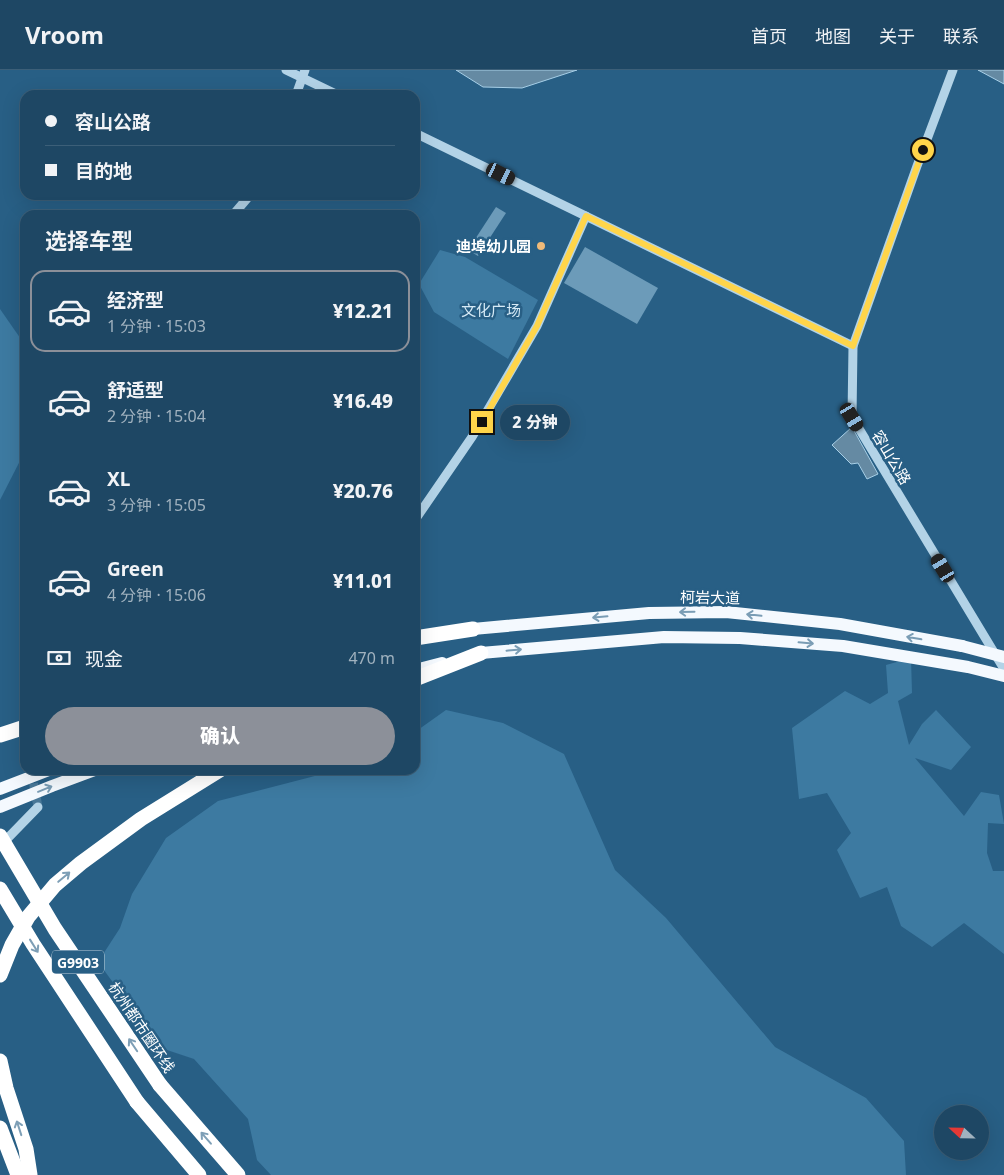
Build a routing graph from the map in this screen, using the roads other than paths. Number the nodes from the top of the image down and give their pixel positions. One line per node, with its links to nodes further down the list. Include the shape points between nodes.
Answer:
1 (286, 70): 3 (street)
2 (952, 70): 10 (street, 容山公路)
3 (304, 74): 4 (street); 5 (street)
4 (298, 90)
5 (330, 90)
6 (420, 134): 9 (street)
7 (246, 200): 8 (street)
8 (237, 210)
9 (586, 216): 10 (street); 11 (street, via 537,326 472,438)
10 (853, 346): 18 (street, 容山公路, via 852,417)
11 (420, 513)
12 (473, 629): 13 (highway); 14 (main road, 柯岩大道); 16 (main road, 柯岩大道, one-way to 12, bridge, via 840,624 726,612 649,613)
13 (420, 637)
14 (420, 644)
15 (481, 653): 17 (main road); 19 (main road, one-way to 19, via 664,637 740,638 844,646); 20 (highway)
16 (1004, 657)
17 (420, 669)
18 (1004, 669)
19 (1004, 676)
20 (420, 677)
21 (20, 729): 22 (highway)
22 (0, 735)
23 (37, 775): 26 (main road)
24 (82, 775): 28 (main road, one-way to 24)
25 (212, 775): 32 (highway, one-way to 25, via 28,917 55,885 141,819)
26 (0, 790)
27 (38, 806): 30 (street)
28 (0, 807)
29 (0, 836): 38 (highway, 杭州都市圈环线 / G9903, one-way to 29, bridge, via 160,1085 55,928)
30 (0, 846)
31 (0, 889): 37 (highway, G9903, one-way to 37, bridge, via 137,1102)
32 (0, 975)
33 (0, 1061): 36 (highway, one-way to 33, via 26,1149)
34 (0, 1128): 35 (highway)
35 (18, 1175)
36 (30, 1175)
37 (199, 1175)
38 (238, 1175)

